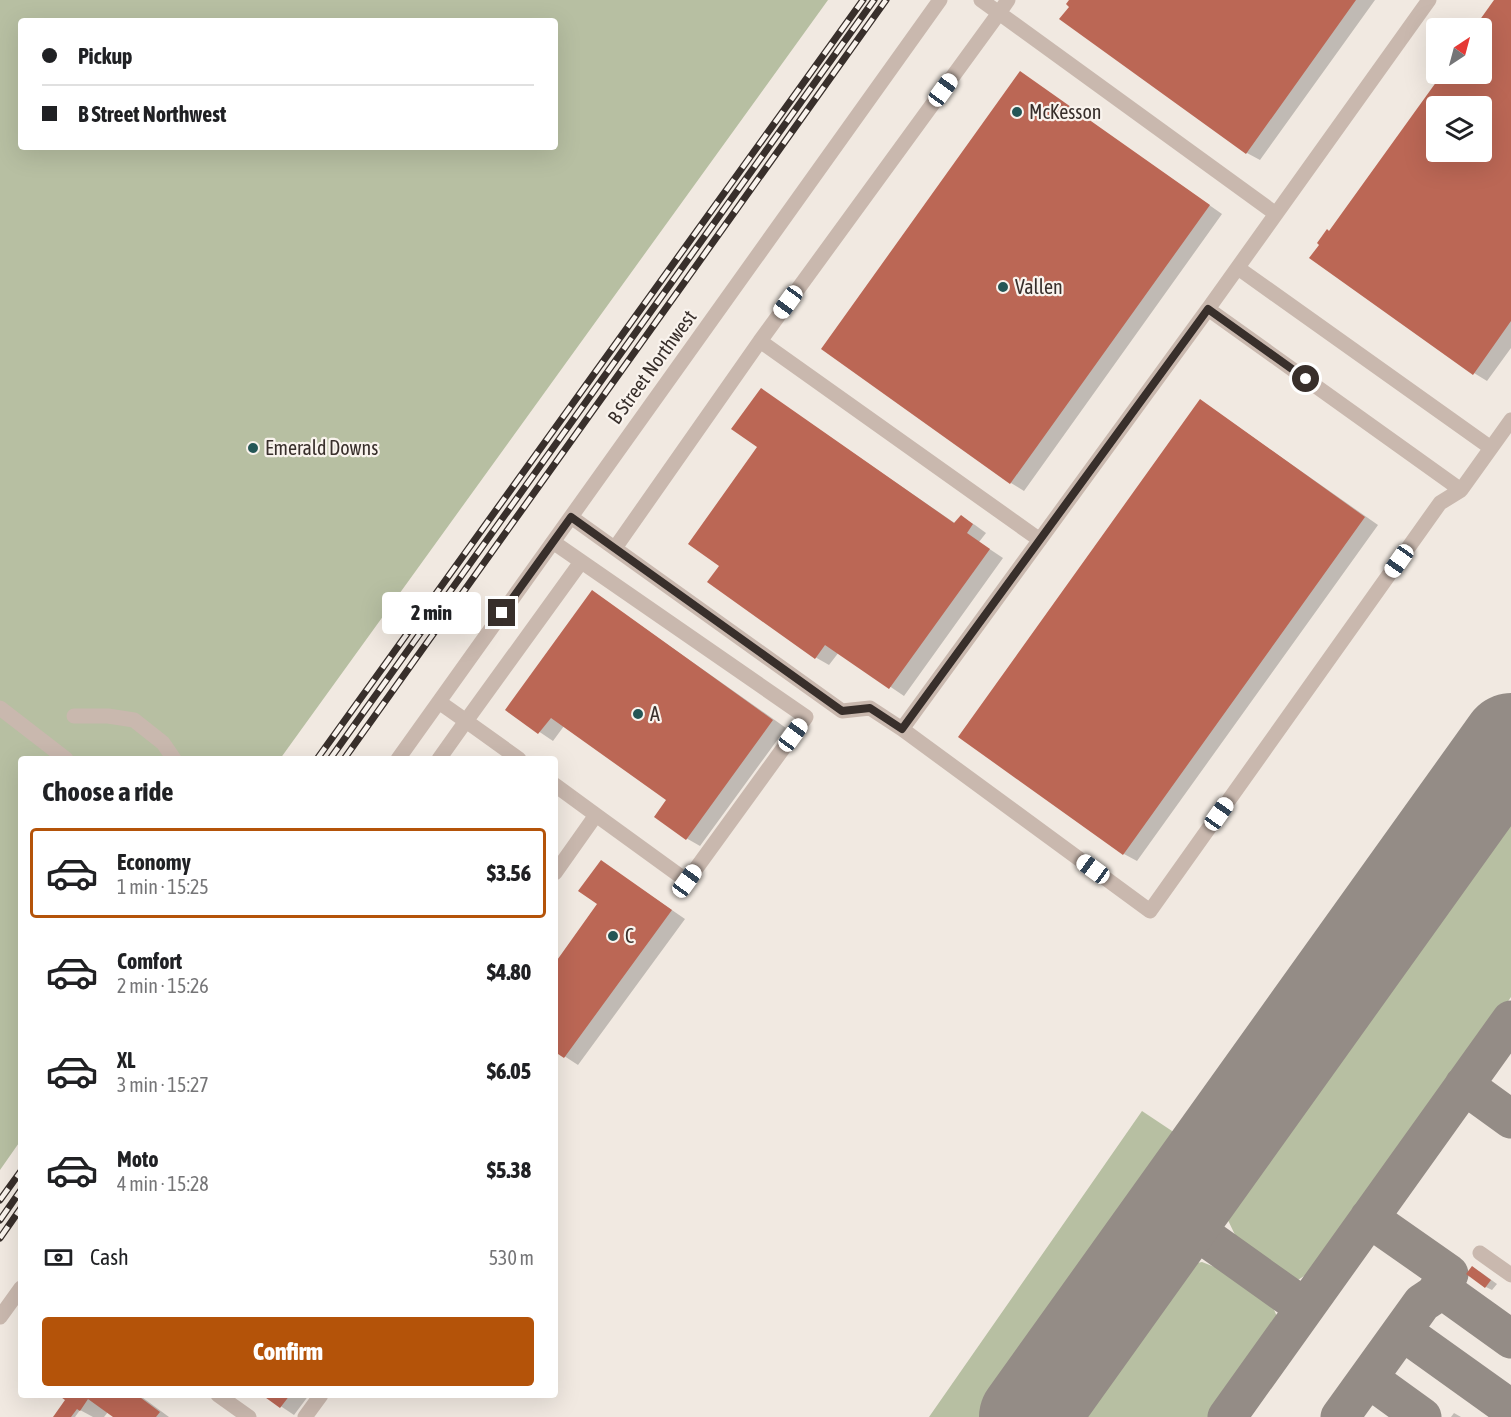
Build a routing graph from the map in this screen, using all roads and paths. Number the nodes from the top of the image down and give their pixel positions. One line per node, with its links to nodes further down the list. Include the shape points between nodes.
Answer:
1 (940, 0): 12 (street, B Street Northwest)
2 (981, 0): 4 (street)
3 (1429, 0): 5 (street)
4 (1004, 6): 5 (street); 8 (street)
5 (1276, 214): 6 (street)
6 (1238, 268): 7 (street); 10 (street)
7 (1208, 309): 11 (street); 13 (street)
8 (760, 341): 13 (street); 15 (street)
9 (1511, 420): 10 (street)
10 (1491, 448): 11 (street)
11 (1461, 490): 21 (street, via 1440,503 1150,911)
12 (571, 517): 14 (street, B Street Northwest); 15 (street)
13 (1040, 540): 21 (street)
14 (553, 543): 16 (street); 17 (street, B Street Northwest)
15 (615, 548): 21 (street, via 842,711 870,708)
16 (581, 562): 20 (street); 28 (street, via 806,717 687,881)
17 (439, 702): 20 (street); 24 (street, B Street Northwest)
18 (0, 708): 22 (street)
19 (74, 716): 23 (street, via 134,720 163,743)
20 (466, 721): 25 (street); 26 (street)
21 (902, 729)
22 (62, 756)
23 (172, 756)
24 (400, 756)
25 (441, 756)
26 (515, 756)
27 (558, 787): 28 (street)
28 (596, 815): 29 (street)
29 (558, 869)
30 (1480, 1252): 31 (street)
31 (1511, 1275)
32 (18, 1292): 33 (street)
33 (0, 1317)
34 (222, 1398): 36 (street)
35 (319, 1398): 37 (street)
36 (249, 1417)
37 (305, 1417)

